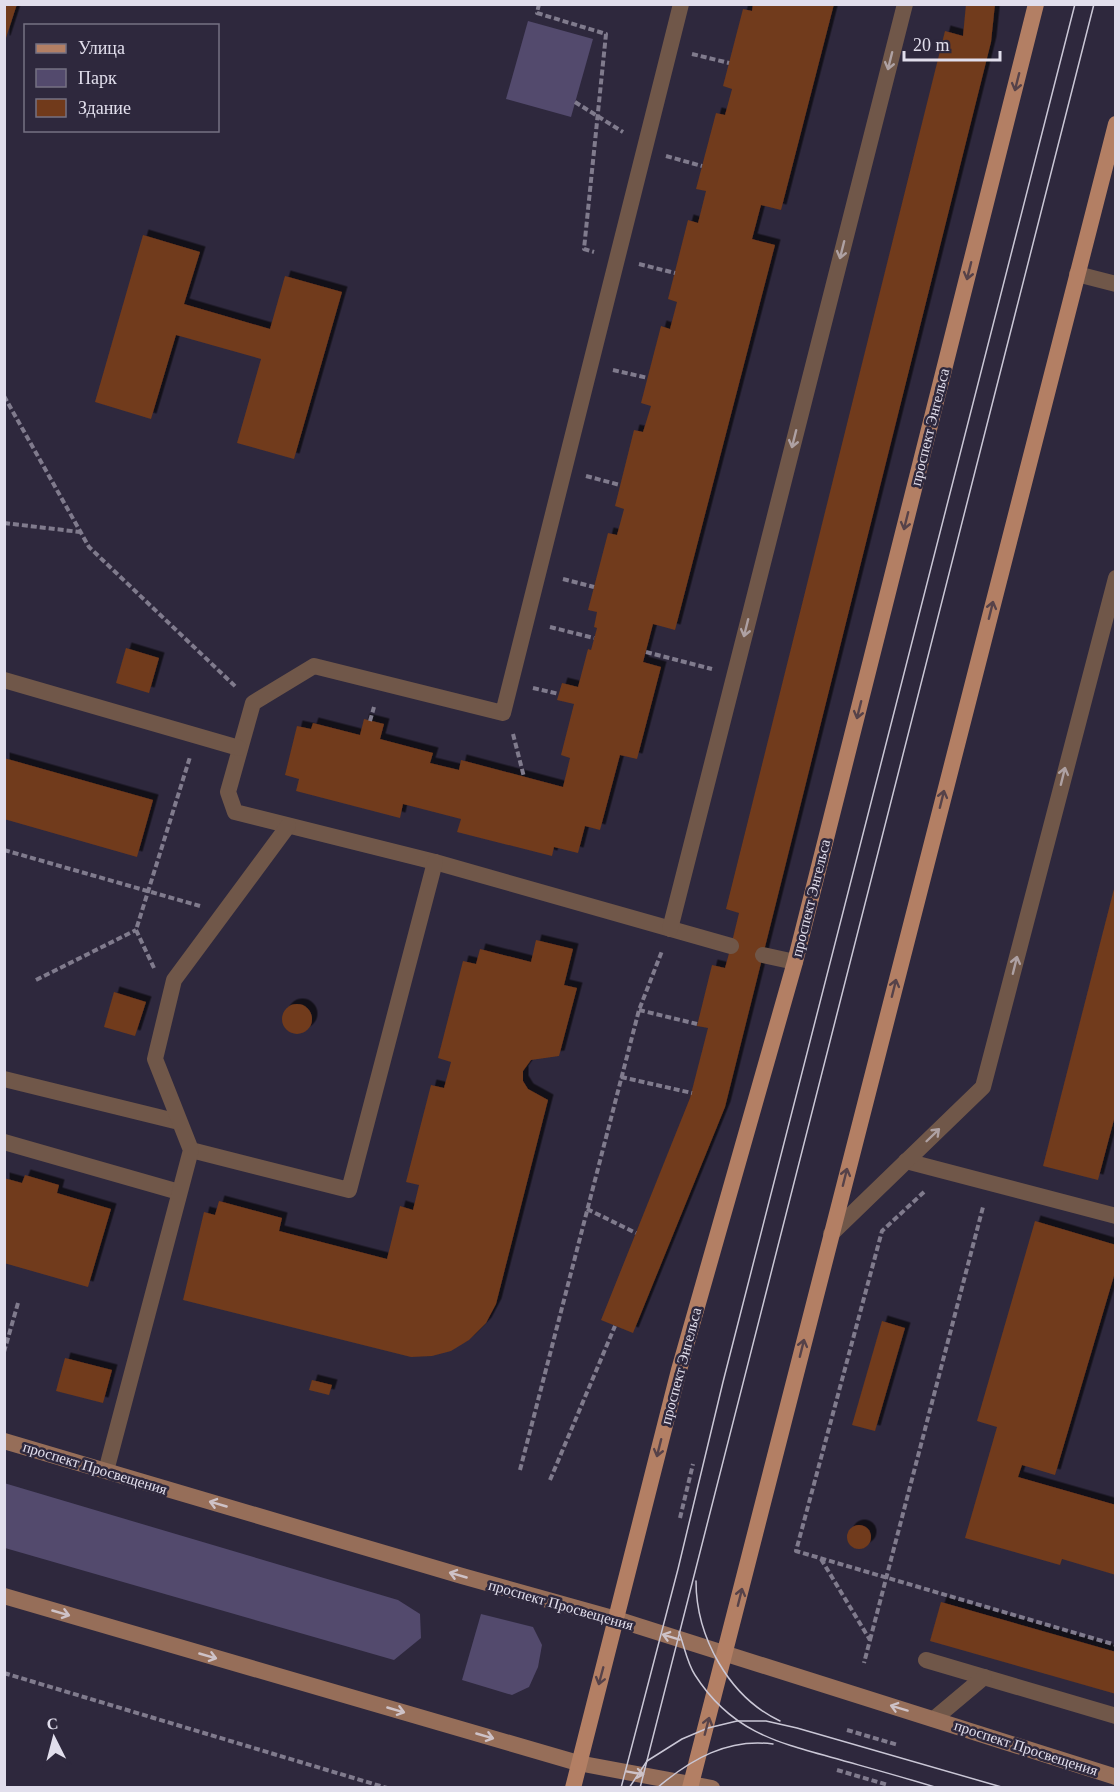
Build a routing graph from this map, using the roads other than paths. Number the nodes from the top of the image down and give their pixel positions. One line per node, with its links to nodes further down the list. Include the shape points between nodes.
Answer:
1 (681, 4): 9 (street, via 503,713 314,666 253,703)
2 (905, 4): 12 (street, one-way to 12)
3 (1036, 4): 15 (main road, проспект Энгельса, one-way to 15)
4 (1116, 124): 5 (main road)
5 (1077, 274): 6 (street); 23 (main road, one-way to 5)
6 (1116, 284)
7 (1116, 578): 20 (street, one-way to 7, via 983,1087)
8 (4, 680): 9 (street)
9 (239, 748): 10 (street, via 228,792 235,812)
10 (288, 826): 11 (street); 17 (street, via 174,980 155,1059)
11 (435, 862): 12 (street); 19 (street, via 349,1190)
12 (670, 929): 13 (street)
13 (731, 946)
14 (763, 955): 15 (street)
15 (795, 962): 27 (main road, проспект Энгельса, one-way to 27, via 679,1370)
16 (4, 1079): 17 (street)
17 (179, 1122): 19 (street)
18 (4, 1142): 21 (street)
19 (191, 1150): 21 (street)
20 (906, 1161): 22 (street); 23 (street)
21 (179, 1192): 25 (street)
22 (1116, 1216)
23 (831, 1234): 28 (main road, one-way to 23)
24 (4, 1441): 25 (main road, проспект Просвещения)
25 (105, 1472): 27 (main road, проспект Просвещения, one-way to 25)
26 (4, 1596): 33 (main road, one-way to 33)
27 (616, 1619): 28 (main road, проспект Просвещения, one-way to 27); 33 (main road, проспект Энгельса, one-way to 33)
28 (726, 1654): 32 (main road, проспект Просвещения, one-way to 28); 35 (main road, one-way to 28)
29 (926, 1660): 30 (street)
30 (984, 1677): 31 (street); 32 (street)
31 (1116, 1716)
32 (934, 1719): 34 (main road, проспект Просвещения)
33 (578, 1763): 35 (main road, one-way to 35); 36 (main road, проспект Энгельса)
34 (1116, 1777)
35 (691, 1785): 37 (main road)
36 (573, 1788)
37 (711, 1788)

